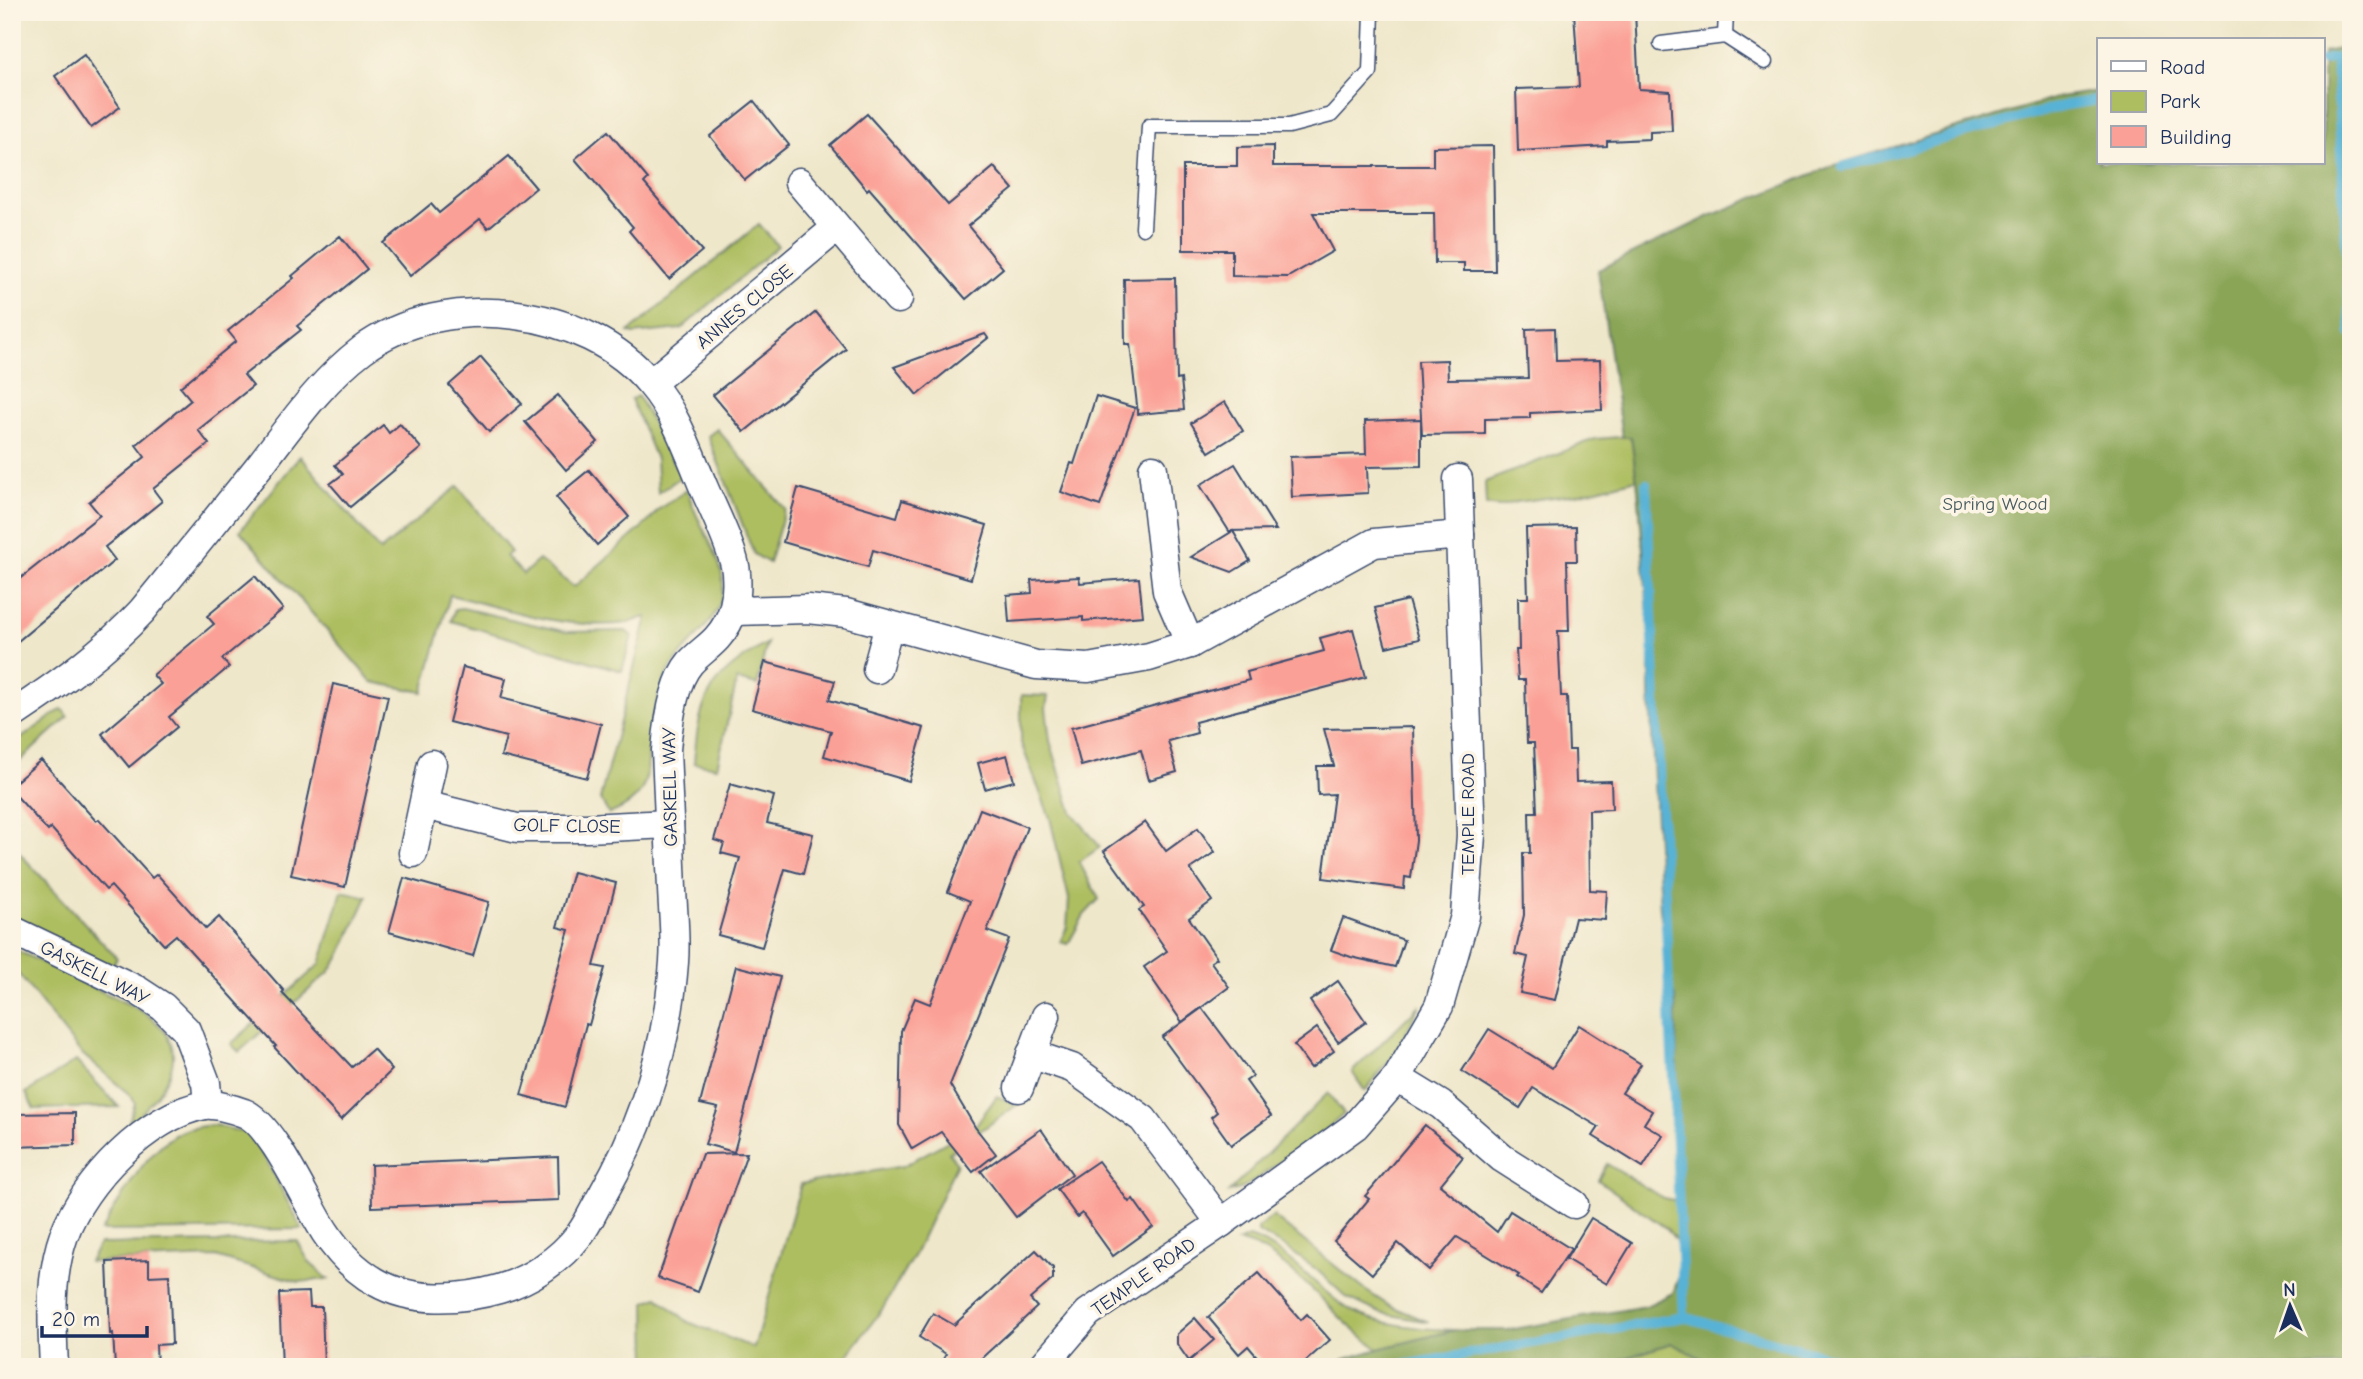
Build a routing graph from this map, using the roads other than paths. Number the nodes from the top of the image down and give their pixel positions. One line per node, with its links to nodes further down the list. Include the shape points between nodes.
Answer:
1 (1372, 12): 8 (lane, via 1370,72 1331,115 1289,125 1149,126)
2 (1726, 12): 3 (lane)
3 (1725, 36): 4 (lane); 5 (lane)
4 (1661, 44)
5 (1765, 62)
6 (799, 182): 7 (street)
7 (836, 228): 9 (street); 10 (street, ANNES CLOSE)
8 (1143, 228)
9 (898, 299)
10 (651, 383): 14 (street, GASKELL WAY, via 678,427 722,529 736,571); 18 (street, GASKELL WAY, via 614,350 571,327 530,316 483,313 438,318 401,329 364,349 324,384 116,639)
11 (1153, 469): 16 (street, via 1167,590)
12 (1458, 479): 13 (street, TEMPLE ROAD)
13 (1460, 536): 16 (street, via 1374,542); 26 (street, TEMPLE ROAD, via 1471,835 1465,916 1439,1006)
14 (734, 611): 15 (street, via 808,609); 21 (street, GASKELL WAY, via 718,638 688,665 668,718)
15 (889, 625): 16 (street, via 1037,665 1088,668); 17 (street)
16 (1190, 644)
17 (877, 669)
18 (12, 715)
19 (432, 764): 20 (street)
20 (424, 806): 21 (street, GOLF CLOSE, via 517,828); 22 (street)
21 (669, 824): 28 (street, GASKELL WAY, via 675,958 668,1021 653,1081 635,1131 579,1235 550,1264 520,1283 483,1294 445,1298 411,1294 378,1283 349,1262 326,1234 273,1140 247,1114)
22 (413, 853)
23 (12, 930): 28 (street, GASKELL WAY, via 163,1007 186,1030 206,1083)
24 (1046, 1016): 25 (street)
25 (1031, 1054): 27 (street); 30 (street, via 1072,1069 1143,1119)
26 (1397, 1078): 29 (street, via 1441,1105 1502,1158); 30 (street, TEMPLE ROAD, via 1354,1126)
27 (1019, 1088)
28 (208, 1104): 31 (street, via 174,1114 131,1144 91,1187 74,1216 63,1237 55,1276)
29 (1574, 1204)
30 (1221, 1223): 32 (street, TEMPLE ROAD, via 1088,1313)
31 (54, 1367)
32 (1042, 1367)

